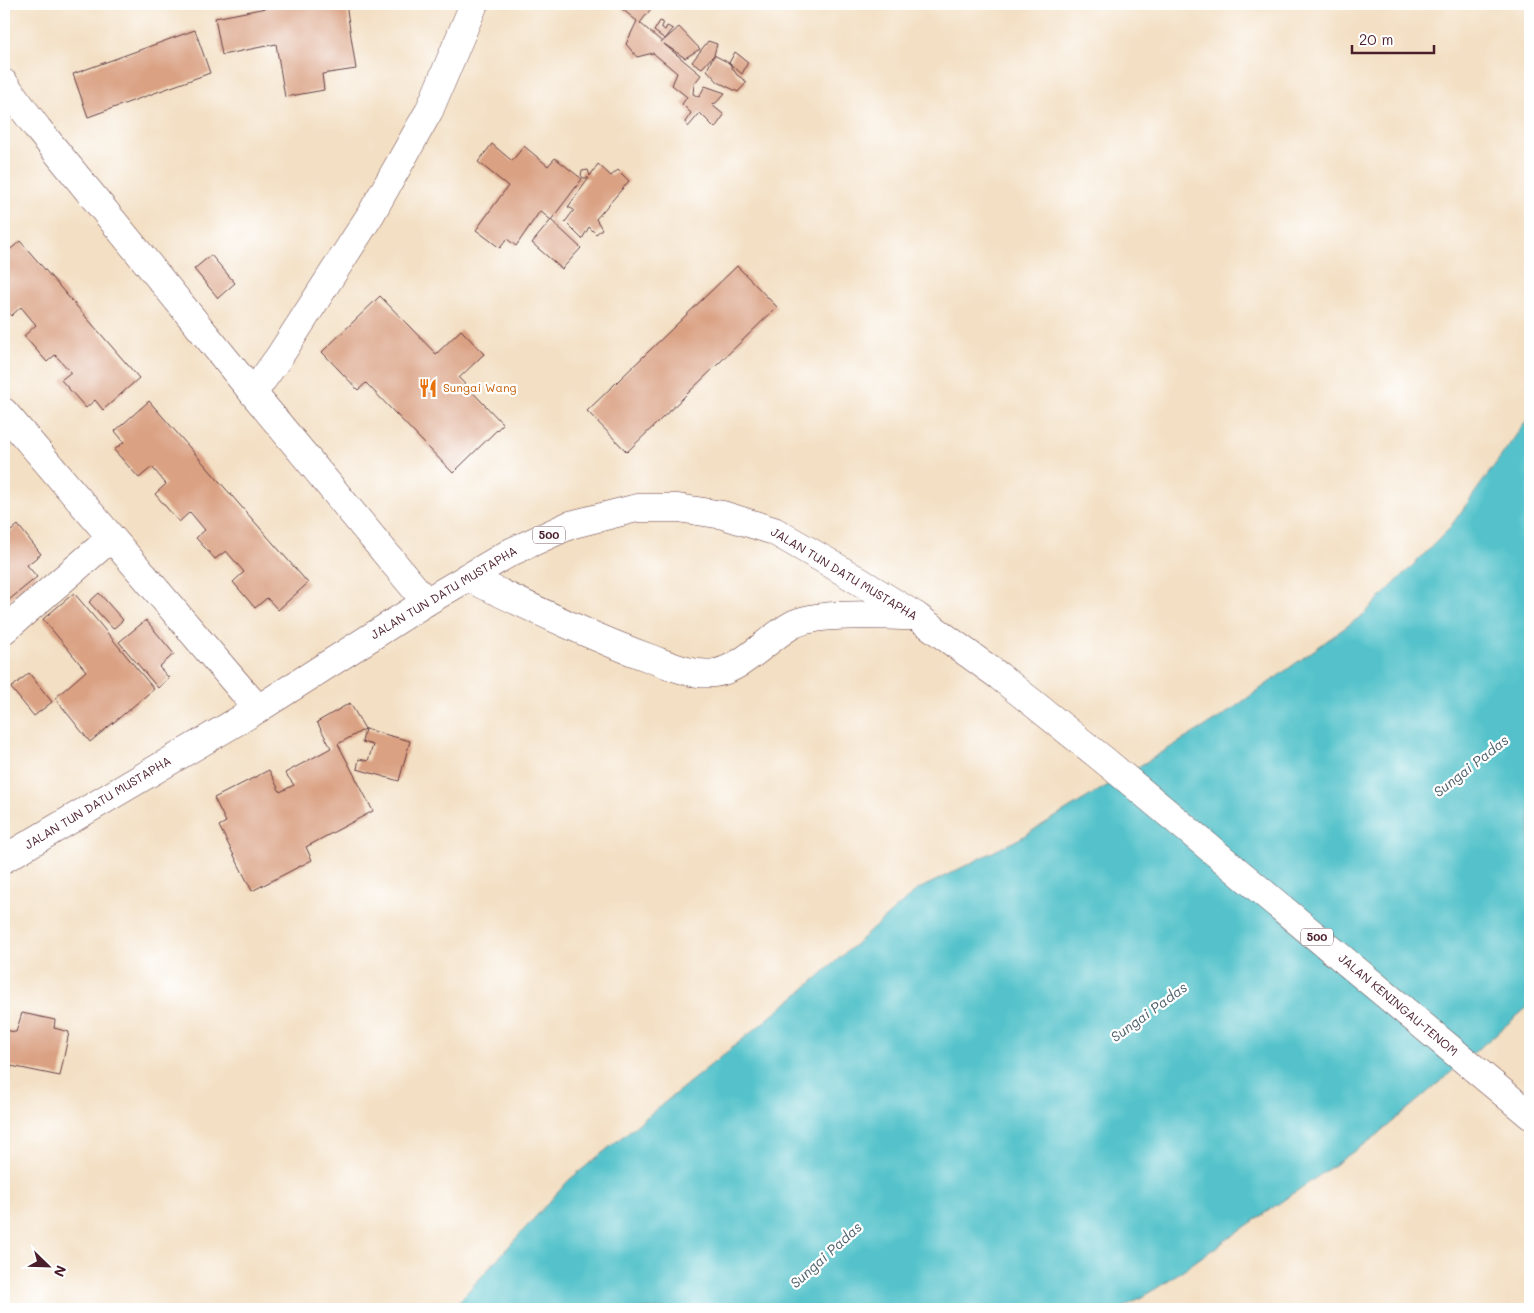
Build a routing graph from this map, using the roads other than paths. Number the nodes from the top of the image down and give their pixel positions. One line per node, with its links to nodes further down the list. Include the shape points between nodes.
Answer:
1 (474, 4): 3 (street, via 430,111 371,214)
2 (4, 83): 3 (street)
3 (253, 393): 7 (street)
4 (4, 412): 5 (street)
5 (111, 538): 9 (street); 10 (street)
6 (467, 578): 7 (street, JALAN TUN DATU MUSTAPHA / 500); 8 (street, via 618,647 683,670 699,672 715,673 728,668 750,657 793,624 816,617); 8 (street, JALAN TUN DATU MUSTAPHA / 500, via 511,552 570,525 637,508 678,508 723,515 774,531)
7 (426, 602): 10 (street, JALAN TUN DATU MUSTAPHA / 500)
8 (916, 616): 11 (street, JALAN TUN DATU MUSTAPHA / 500, via 999,676)
9 (4, 630)
10 (258, 709): 12 (street, JALAN TUN DATU MUSTAPHA / 500)
11 (1104, 760): 13 (street, JALAN KENINGAU-TENOM / 500)
12 (4, 859)
13 (1530, 1115)

